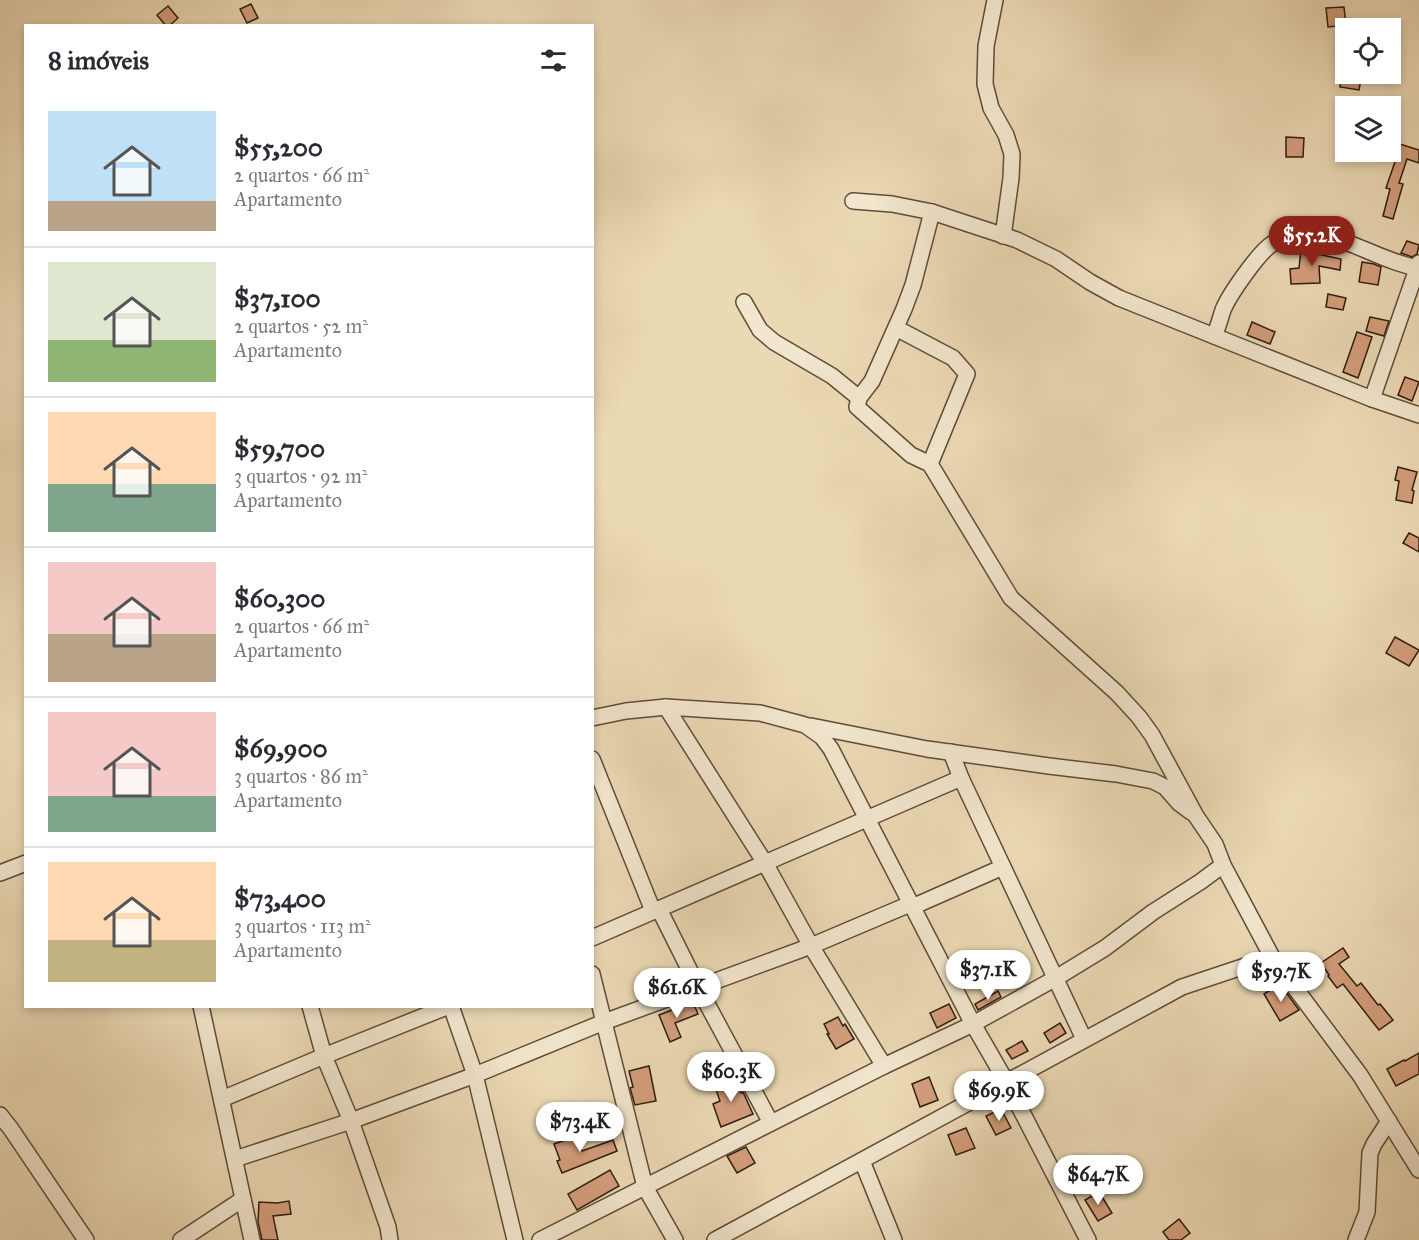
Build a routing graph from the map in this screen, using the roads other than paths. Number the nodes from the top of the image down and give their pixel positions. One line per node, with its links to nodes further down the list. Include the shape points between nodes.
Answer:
1 (995, 0): 4 (street, via 986,46 985,84 991,108 1012,154)
2 (854, 201): 3 (street)
3 (932, 212): 4 (street); 7 (street)
4 (1003, 236): 8 (street, via 1056,259 1119,298)
5 (1418, 266): 8 (street, via 1342,241 1274,243 1231,296); 10 (street)
6 (744, 302): 9 (street, via 760,330 774,342 832,376)
7 (896, 328): 9 (street, via 872,381); 12 (street, via 954,358 967,374)
8 (1214, 336): 10 (street)
9 (859, 398): 12 (street, via 857,407 911,455)
10 (1372, 399): 11 (street)
11 (1419, 415)
12 (930, 464): 19 (street, via 1011,598 1139,717)
13 (666, 707): 14 (street); 15 (street, via 760,713); 21 (street)
14 (594, 718)
15 (805, 725): 16 (street); 20 (street, via 822,736 831,749)
16 (951, 752): 18 (street); 19 (street, via 1153,781)
17 (594, 764): 27 (street)
18 (961, 778): 20 (street); 24 (street)
19 (1196, 816): 23 (street, via 1215,844)
20 (867, 820): 21 (street); 26 (street)
21 (765, 863): 27 (street); 29 (street)
22 (24, 864): 25 (street)
23 (1223, 865): 30 (street); 31 (street, via 1106,948)
24 (1003, 867): 26 (street); 31 (street)
25 (0, 873)
26 (911, 905): 29 (street); 39 (street)
27 (656, 910): 28 (street); 33 (street)
28 (594, 937)
29 (811, 946): 33 (street); 42 (street)
30 (1272, 957): 40 (street, via 1182,987); 48 (street, via 1360,1075)
31 (1056, 978): 39 (street); 40 (street)
32 (594, 982): 38 (street)
33 (698, 987): 38 (street); 49 (street)
34 (201, 1008): 45 (street)
35 (311, 1008): 41 (street)
36 (445, 1008): 41 (street)
37 (451, 1008): 43 (street)
38 (604, 1022): 43 (street); 53 (street)
39 (973, 1024): 42 (street); 44 (street)
40 (1084, 1039): 44 (street)
41 (324, 1056): 45 (street); 47 (street)
42 (885, 1066): 49 (street)
43 (475, 1075): 47 (street); 59 (street)
44 (1007, 1083): 51 (street); 64 (street)
45 (222, 1099): 50 (street)
46 (0, 1115): 55 (street)
47 (351, 1121): 50 (street); 58 (street)
48 (1389, 1121): 52 (street); 65 (street, via 1370,1153 1367,1212)
49 (771, 1123): 53 (street)
50 (235, 1159): 54 (street)
51 (862, 1161): 62 (street); 63 (street)
52 (1418, 1165)
53 (645, 1187): 60 (street); 61 (street)
54 (243, 1199): 56 (street); 57 (street)
55 (86, 1240)
56 (181, 1240)
57 (252, 1240)
58 (390, 1240)
59 (515, 1240)
60 (540, 1240)
61 (675, 1240)
62 (715, 1240)
63 (894, 1240)
64 (1088, 1240)
65 (1356, 1240)

